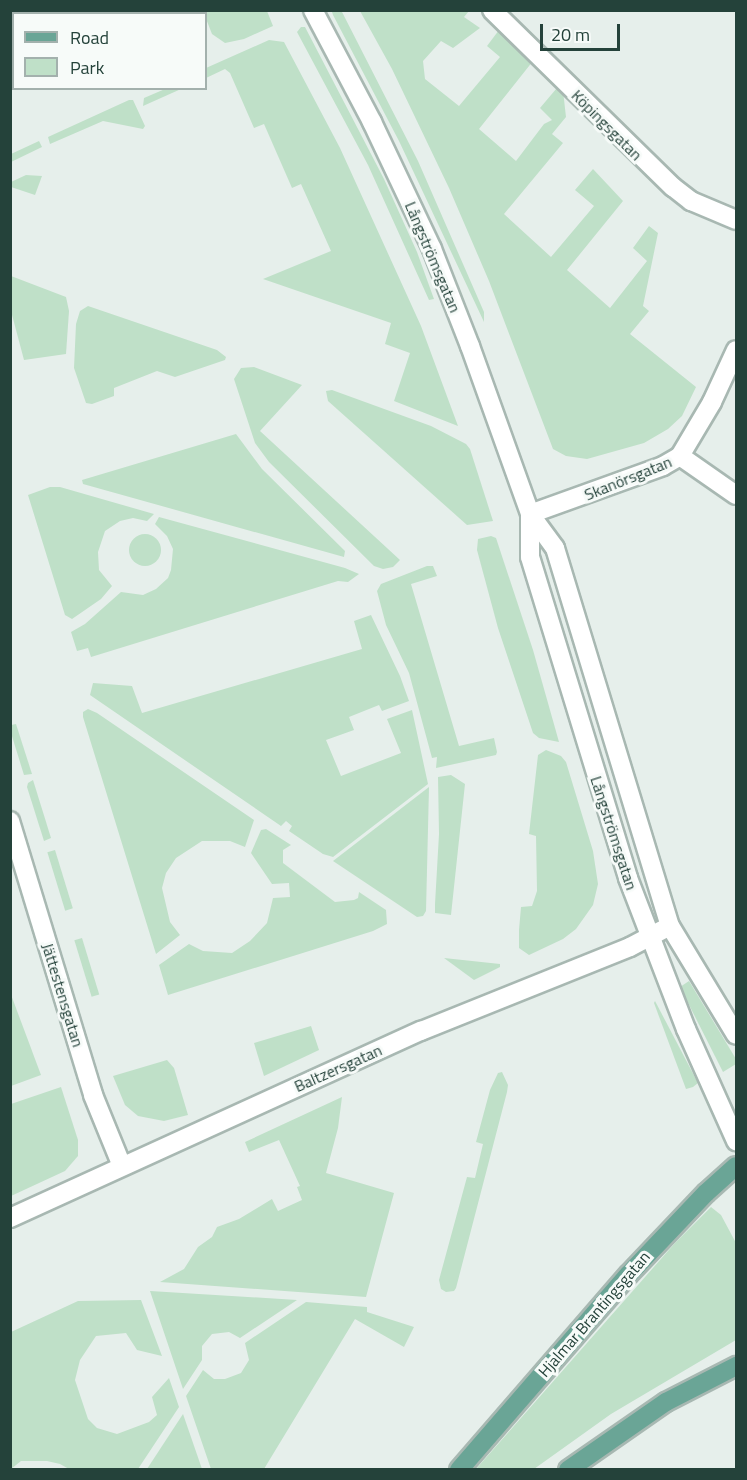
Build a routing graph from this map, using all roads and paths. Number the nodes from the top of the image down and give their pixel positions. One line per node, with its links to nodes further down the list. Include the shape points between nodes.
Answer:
1 (313, 10): 7 (street, Långströmsgatan, via 432,249)
2 (492, 10): 3 (street, Köpingsgatan, via 673,187 692,201)
3 (736, 219)
4 (736, 350): 5 (street, Skanörsgatan, via 712,402)
5 (680, 456): 6 (street); 7 (street, Skanörsgatan, via 663,466)
6 (736, 495)
7 (530, 514): 9 (street, Långströmsgatan, via 555,548); 10 (street, Långströmsgatan, via 530,557 591,765)
8 (10, 821): 13 (street, Jättestensgatan, via 93,1095)
9 (670, 926): 10 (street, Baltzersgatan); 11 (street, Långströmsgatan)
10 (650, 937): 12 (street, Långströmsgatan); 13 (street, Baltzersgatan, via 459,1014)
11 (736, 1035)
12 (736, 1140)
13 (122, 1166): 15 (street, Baltzersgatan)
14 (736, 1166): 19 (main road, Hjalmar Brantingsgatan, via 637,1266)
15 (10, 1218)
16 (736, 1366): 18 (main road)
17 (736, 1381): 18 (main road)
18 (704, 1383): 20 (main road, via 666,1402)
19 (459, 1470)
20 (568, 1470)

